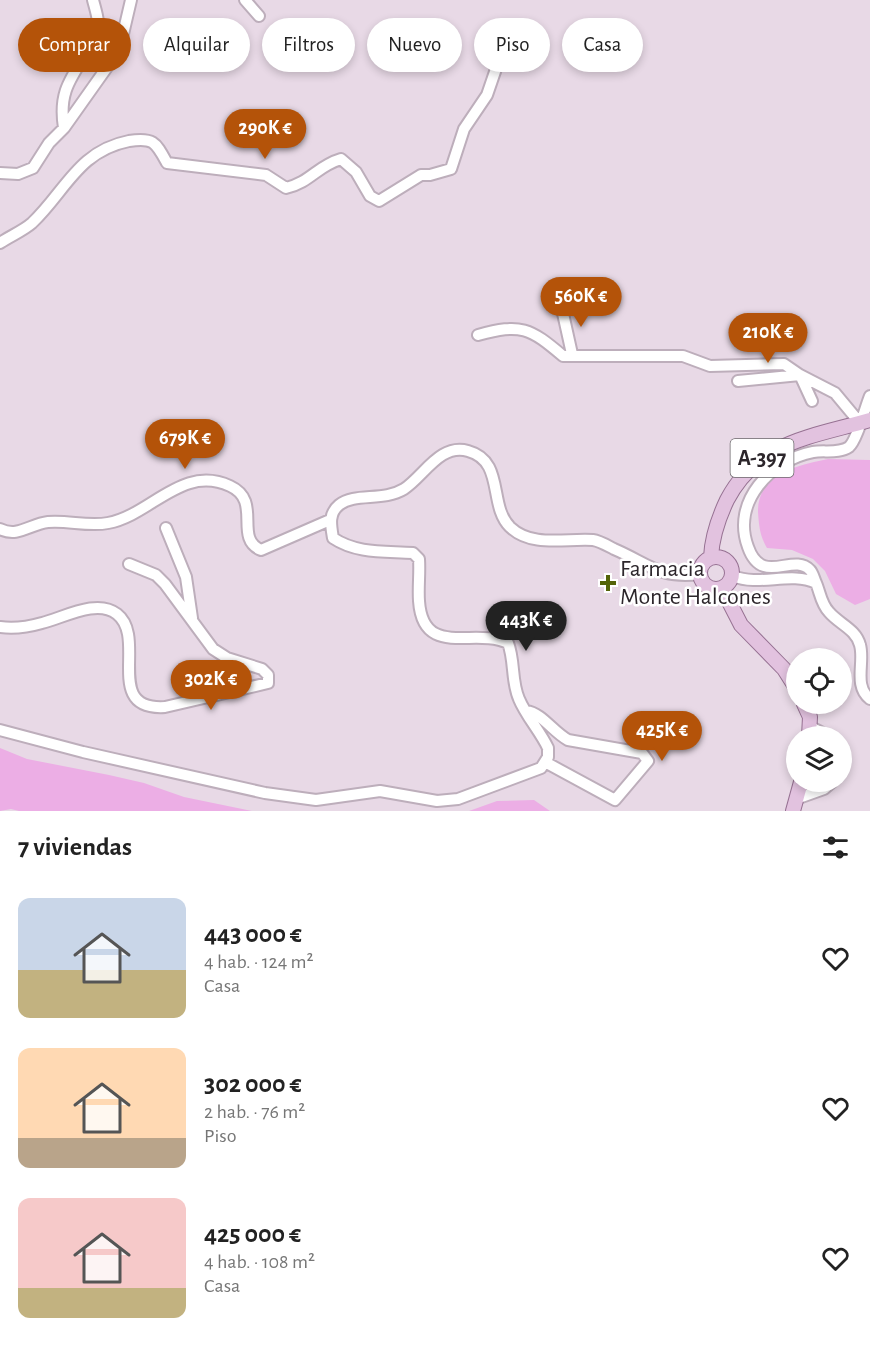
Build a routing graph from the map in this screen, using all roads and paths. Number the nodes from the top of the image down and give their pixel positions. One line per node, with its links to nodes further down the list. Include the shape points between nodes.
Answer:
1 (93, 0): 6 (street, via 98,20 96,37 65,91 61,107)
2 (130, 0): 6 (street, via 120,47)
3 (244, 0): 4 (street)
4 (259, 16)
5 (495, 72): 8 (street, via 487,95 464,129 451,169 421,175 379,201 370,196 356,172 341,159 325,164 299,185 286,188 266,175 167,163 157,144 144,138 119,143 89,157 31,224)
6 (64, 128): 7 (street, via 33,168 18,174)
7 (0, 173)
8 (0, 243)
9 (562, 309): 11 (street)
10 (478, 334): 11 (street, via 506,327 537,334 563,356)
11 (572, 354): 12 (street, via 683,356 710,366 784,364)
12 (800, 375): 13 (street); 15 (street); 17 (street, via 835,393)
13 (738, 381)
14 (870, 396): 17 (street)
15 (812, 401)
16 (870, 408): 17 (street)
17 (865, 421): 21 (main road, A-397, via 785,445 754,463 735,486 718,518); 25 (street, via 854,443 846,449 812,453 789,460 772,471 754,492 747,509 746,542 757,563 765,567 802,565 810,570)
18 (330, 520): 20 (street, via 261,550 249,541 249,509 242,494 230,486 208,481 176,487 109,523 47,522 8,533); 23 (street, via 340,504 353,498 381,498 396,493 442,455 452,450 468,451 490,466 507,524 517,533 531,539 595,540 668,574); 31 (street, via 333,538 344,546 369,552 413,553 419,559 419,602 431,633 446,638 495,637 508,643 516,691)
19 (166, 528): 27 (street, via 186,577)
20 (0, 529)
21 (711, 557): 23 (main road, via 702,564); 24 (main road, via 727,560)
22 (129, 564): 27 (street, via 156,575)
23 (700, 574): 26 (main road, via 707,586)
24 (733, 576): 25 (street, via 753,581 806,578); 26 (main road)
25 (816, 583): 30 (street, via 828,612 854,633 861,646 860,679)
26 (722, 588): 29 (main road, via 741,625)
27 (192, 618): 28 (street, via 213,649 227,658 262,669 268,675 268,683 150,708 130,686 130,633 119,615 109,609 81,611 29,626)
28 (0, 627)
29 (786, 672)
30 (870, 699)
31 (526, 711): 33 (street, via 548,748); 33 (street, via 537,714 568,740 642,753 648,761 615,800)
32 (0, 730): 33 (street, via 265,793 316,800 380,791 437,801 458,799 541,768)
33 (545, 762)
34 (819, 792): 35 (street)
35 (795, 805)

